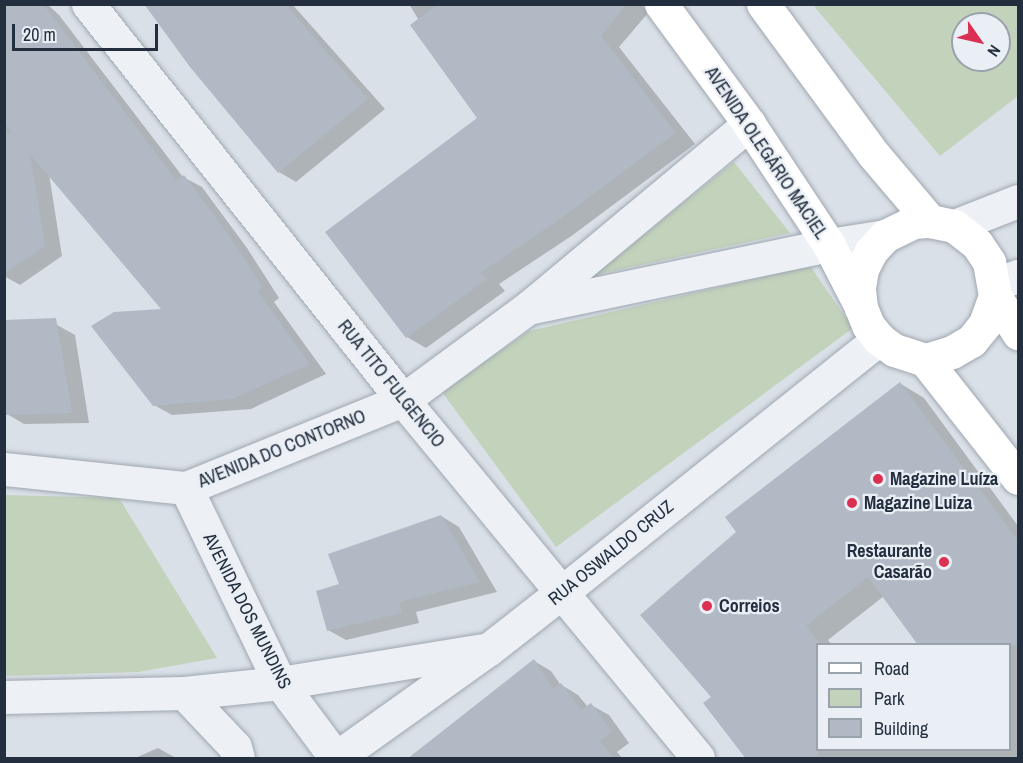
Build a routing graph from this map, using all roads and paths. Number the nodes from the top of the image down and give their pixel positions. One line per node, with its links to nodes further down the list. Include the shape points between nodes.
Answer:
1 (88, 4): 15 (street, RUA TITO FULGENCIO)
2 (661, 4): 4 (main road, AVENIDA OLEGÁRIO MACIEL)
3 (763, 4): 6 (main road, via 874,155)
4 (750, 124): 8 (main road, AVENIDA OLEGÁRIO MACIEL); 10 (street, AVENIDA DO CONTORNO)
5 (1018, 201): 6 (street)
6 (942, 224): 7 (main road, via 914,222); 9 (main road, via 977,244)
7 (885, 236): 8 (street, AVENIDA DO CONTORNO); 11 (main road, via 862,268)
8 (829, 245): 10 (street, AVENIDA DO CONTORNO); 11 (main road, AVENIDA OLEGÁRIO MACIEL)
9 (1003, 286): 12 (main road); 14 (main road, via 985,324 971,341)
10 (528, 308): 15 (street, AVENIDA DO CONTORNO)
11 (861, 308): 13 (main road)
12 (1018, 333)
13 (879, 339): 14 (main road, via 894,350); 19 (street, RUA OSWALDO CRUZ)
14 (925, 360): 17 (main road)
15 (403, 400): 18 (street, AVENIDA DO CONTORNO); 19 (street, RUA TITO FULGENCIO)
16 (4, 469): 18 (street, AVENIDA DO CONTORNO)
17 (1018, 478)
18 (186, 488): 21 (street, AVENIDA DOS MUNDINS)
19 (562, 592): 20 (street, RUA OSWALDO CRUZ); 26 (street, RUA TITO FULGENCIO)
20 (489, 649): 21 (street); 25 (street, RUA OSWALDO CRUZ)
21 (280, 683): 22 (street); 25 (street, AVENIDA DOS MUNDINS)
22 (184, 693): 23 (street); 24 (street, via 235,747)
23 (4, 697)
24 (238, 759)
25 (336, 759)
26 (698, 759)

